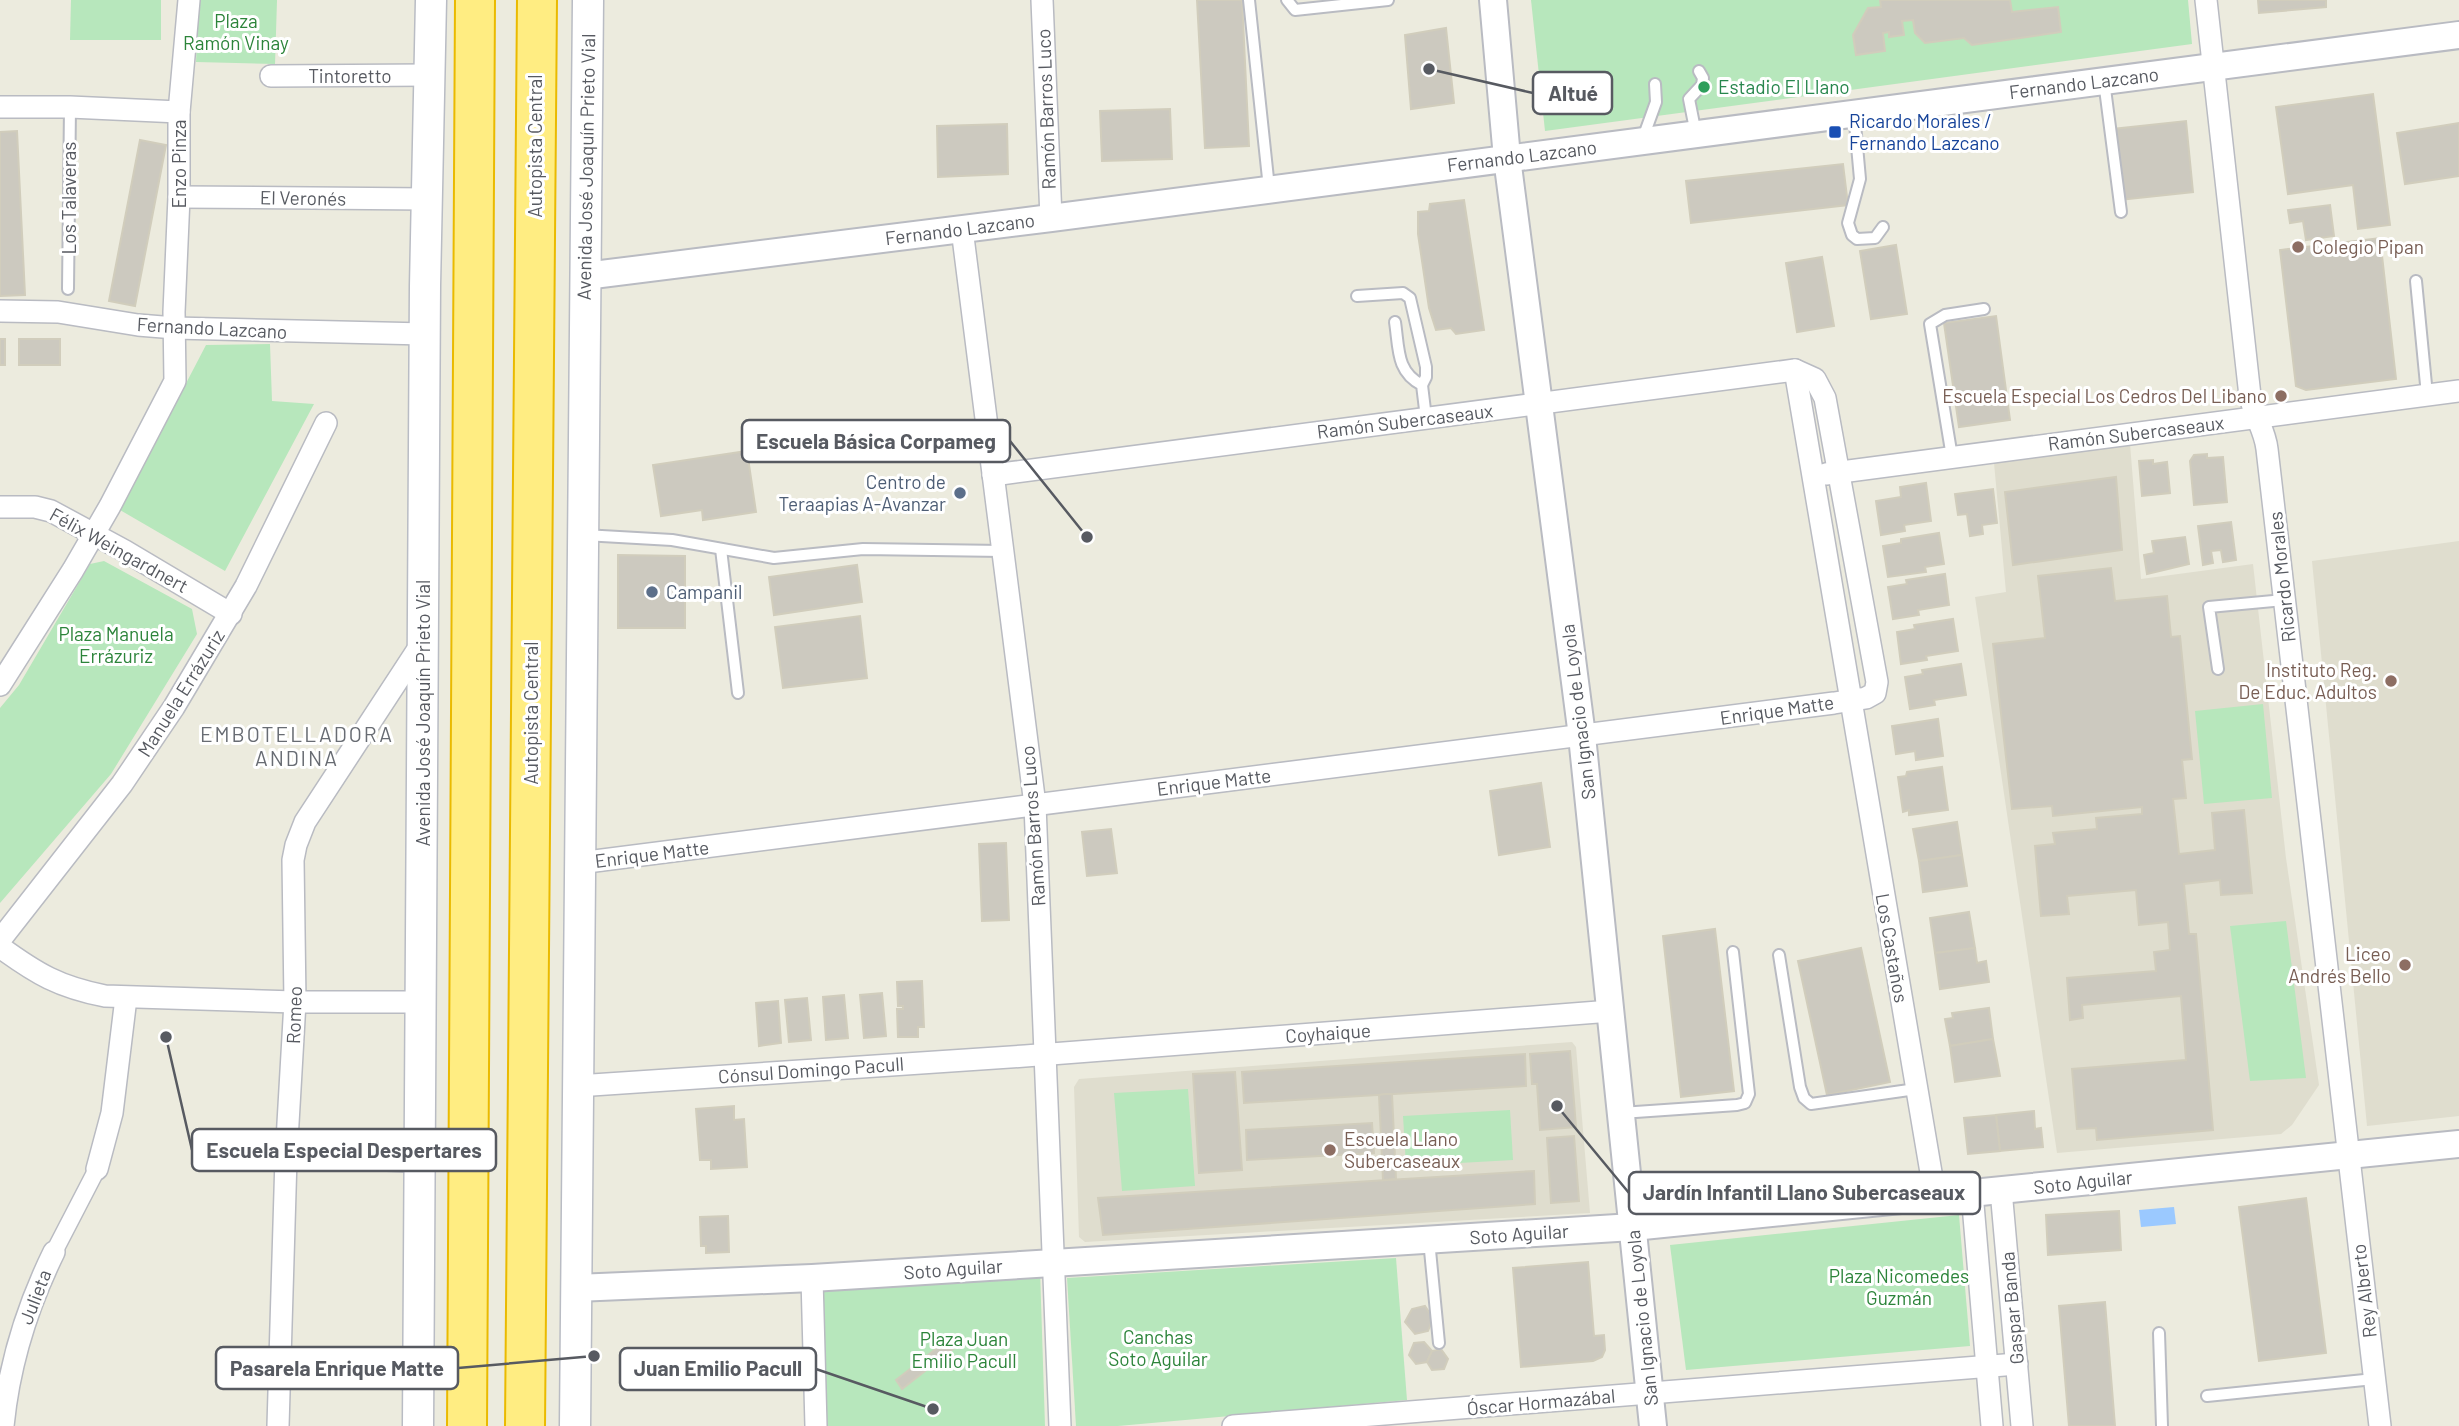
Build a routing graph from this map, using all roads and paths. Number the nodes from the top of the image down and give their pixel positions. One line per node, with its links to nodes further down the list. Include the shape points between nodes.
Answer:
1 (189, 0): 21 (street, Enzo Pinza)
2 (431, 0): 15 (main road, Avenida José Joaquín Prieto Vial)
3 (475, 0): 106 (highway)
4 (537, 0): 107 (highway, Autopista Central)
5 (588, 0): 33 (main road, Avenida José Joaquín Prieto Vial)
6 (1042, 0): 30 (street, Ramón Barros Luco)
7 (1249, 0): 26 (lane)
8 (1287, 0): 9 (lane, via 1295,10)
9 (1388, 0)
10 (1493, 0): 25 (street, San Ignacio de Loyola)
11 (2206, 0): 13 (street, Ricardo Morales)
12 (2459, 35): 13 (street, Fernando Lazcano)
13 (2213, 67): 17 (street, Fernando Lazcano); 48 (street, Ricardo Morales)
14 (1699, 71): 23 (lane, via 1702,85 1689,99)
15 (430, 75): 16 (street, Tintoretto); 28 (main road, Avenida José Joaquín Prieto Vial)
16 (271, 76)
17 (2104, 81): 22 (street, Fernando Lazcano); 29 (lane)
18 (1655, 84): 24 (lane, via 1656,102)
19 (0, 107): 20 (street)
20 (70, 107): 21 (street); 35 (lane, Los Talaveras)
21 (179, 112): 27 (street, Enzo Pinza)
22 (1854, 114): 23 (street, Fernando Lazcano); 31 (lane, via 1860,179 1848,223 1857,239 1875,238)
23 (1696, 134): 24 (street, Fernando Lazcano)
24 (1642, 141): 25 (street, Fernando Lazcano)
25 (1507, 158): 26 (street, Fernando Lazcano); 46 (street, San Ignacio de Loyola)
26 (1269, 188): 30 (street, Fernando Lazcano)
27 (179, 197): 28 (street, El Veronés); 40 (street, Enzo Pinza)
28 (427, 199): 41 (main road, Avenida José Joaquín Prieto Vial)
29 (2121, 212)
30 (1051, 218): 32 (street, Fernando Lazcano)
31 (1883, 228)
32 (962, 229): 33 (street, Fernando Lazcano); 52 (street, Ramón Barros Luco)
33 (585, 276): 56 (main road, Avenida José Joaquín Prieto Vial)
34 (2416, 281): 45 (lane)
35 (68, 289)
36 (1357, 296): 43 (lane, via 1403,293 1410,298 1426,367)
37 (1984, 309): 50 (lane, via 1945,315 1930,324)
38 (0, 311): 40 (street, Fernando Lazcano, via 58,312)
39 (1395, 322): 43 (lane, via 1404,371)
40 (175, 328): 41 (street, Fernando Lazcano); 55 (street, via 175,381)
41 (425, 334): 61 (main road, Avenida José Joaquín Prieto Vial)
42 (1795, 370): 46 (street, Ramón Subercaseaux); 51 (street, via 1815,379 1825,398); 53 (street, Los Castaños)
43 (1422, 385): 47 (lane)
44 (2459, 391): 45 (street, Ramón Subercaseaux)
45 (2427, 395): 48 (street, Ramón Subercaseaux)
46 (1539, 403): 47 (street, Ramón Subercaseaux); 66 (street, San Ignacio de Loyola)
47 (1426, 418): 52 (street, Ramón Subercaseaux)
48 (2255, 418): 50 (street, Ramón Subercaseaux); 59 (street, Ricardo Morales, via 2265,435)
49 (326, 424): 60 (street, Manuela Errázuriz)
50 (1952, 457): 51 (street, Ramón Subercaseaux)
51 (1839, 472): 53 (street, Ramón Subercaseaux); 65 (street, via 1877,682 1875,694)
52 (993, 475): 58 (street, Ramón Barros Luco)
53 (1812, 476): 65 (street, Los Castaños)
54 (0, 508): 55 (street, Félix Weingardnert, via 43,509)
55 (93, 534): 60 (street, Félix Weingardnert); 63 (street)
56 (582, 535): 57 (lane, via 672,540); 68 (main road, Avenida José Joaquín Prieto Vial)
57 (721, 549): 58 (lane, via 774,558 863,549); 64 (lane)
58 (1003, 551): 67 (street, Ramón Barros Luco)
59 (2284, 600): 62 (lane, via 2209,607); 82 (street, Ricardo Morales)
60 (231, 614): 69 (street, Manuela Errázuriz, via 122,784)
61 (423, 642): 74 (street, Romeo, via 300,833 293,860); 75 (main road, Avenida José Joaquín Prieto Vial)
62 (2218, 669)
63 (0, 685)
64 (738, 693)
65 (1849, 700): 66 (street, Enrique Matte); 79 (street, Los Castaños)
66 (1582, 736): 67 (street, Enrique Matte); 76 (street, San Ignacio de Loyola)
67 (1035, 805): 68 (street, Enrique Matte); 77 (street, Ramón Barros Luco)
68 (579, 863): 78 (main road, Avenida José Joaquín Prieto Vial)
69 (0, 940)
70 (0, 947): 73 (street, via 62,985)
71 (1733, 952): 80 (lane, via 1749,1094 1745,1102)
72 (1779, 955): 79 (lane, via 1804,1098 1811,1104)
73 (126, 998): 74 (street); 85 (street, via 112,1113)
74 (295, 1002): 75 (street); 83 (street, Romeo)
75 (421, 1002): 84 (main road, Avenida José Joaquín Prieto Vial)
76 (1611, 1011): 77 (street, Coyhaique); 80 (street, San Ignacio de Loyola)
77 (1045, 1054): 78 (street, Cónsul Domingo Pacull); 92 (street, Ramón Barros Luco)
78 (577, 1086): 94 (main road, Avenida José Joaquín Prieto Vial)
79 (1916, 1089): 88 (street, Los Castaños)
80 (1621, 1113): 89 (street, San Ignacio de Loyola)
81 (2459, 1144): 82 (street, Soto Aguilar)
82 (2347, 1157): 86 (street, Soto Aguilar); 99 (street, Rey Alberto)
83 (286, 1158): 84 (street); 104 (street, Romeo)
84 (420, 1164): 105 (main road, Avenida José Joaquín Prieto Vial)
85 (97, 1169): 91 (street)
86 (2001, 1190): 87 (street, Soto Aguilar); 97 (street, Gaspar Banda)
87 (1972, 1193): 88 (street, Soto Aguilar); 98 (street, Gaspar Banda)
88 (1935, 1196): 89 (street, Soto Aguilar)
89 (1633, 1227): 90 (street, Soto Aguilar); 100 (street, San Ignacio de Loyola)
90 (1429, 1240): 92 (street, Soto Aguilar); 96 (lane)
91 (54, 1252): 103 (street, Julieta, via 38,1282 16,1348)
92 (1054, 1263): 93 (street, Soto Aguilar); 110 (street, Ramón Barros Luco)
93 (812, 1278): 94 (street, Soto Aguilar); 109 (street)
94 (576, 1288): 108 (main road, Avenida José Joaquín Prieto Vial)
95 (2160, 1333): 115 (lane)
96 (1439, 1343)
97 (2017, 1364): 98 (street, Óscar Hormazábal); 114 (street, Gaspar Banda)
98 (1987, 1367): 100 (street, Óscar Hormazábal); 113 (street, Gaspar Banda)
99 (2374, 1379): 101 (lane); 116 (street, Rey Alberto)
100 (1650, 1393): 102 (street, Óscar Hormazábal); 112 (street, San Ignacio de Loyola)
101 (2207, 1396)
102 (1356, 1421): 111 (street, Óscar Hormazábal)
103 (3, 1426)
104 (278, 1426)
105 (418, 1426)
106 (467, 1426)
107 (525, 1426)
108 (575, 1426)
109 (816, 1426)
110 (1060, 1426)
111 (1233, 1426)
112 (1653, 1426)
113 (1992, 1426)
114 (2022, 1426)
115 (2162, 1426)
116 (2380, 1426)

